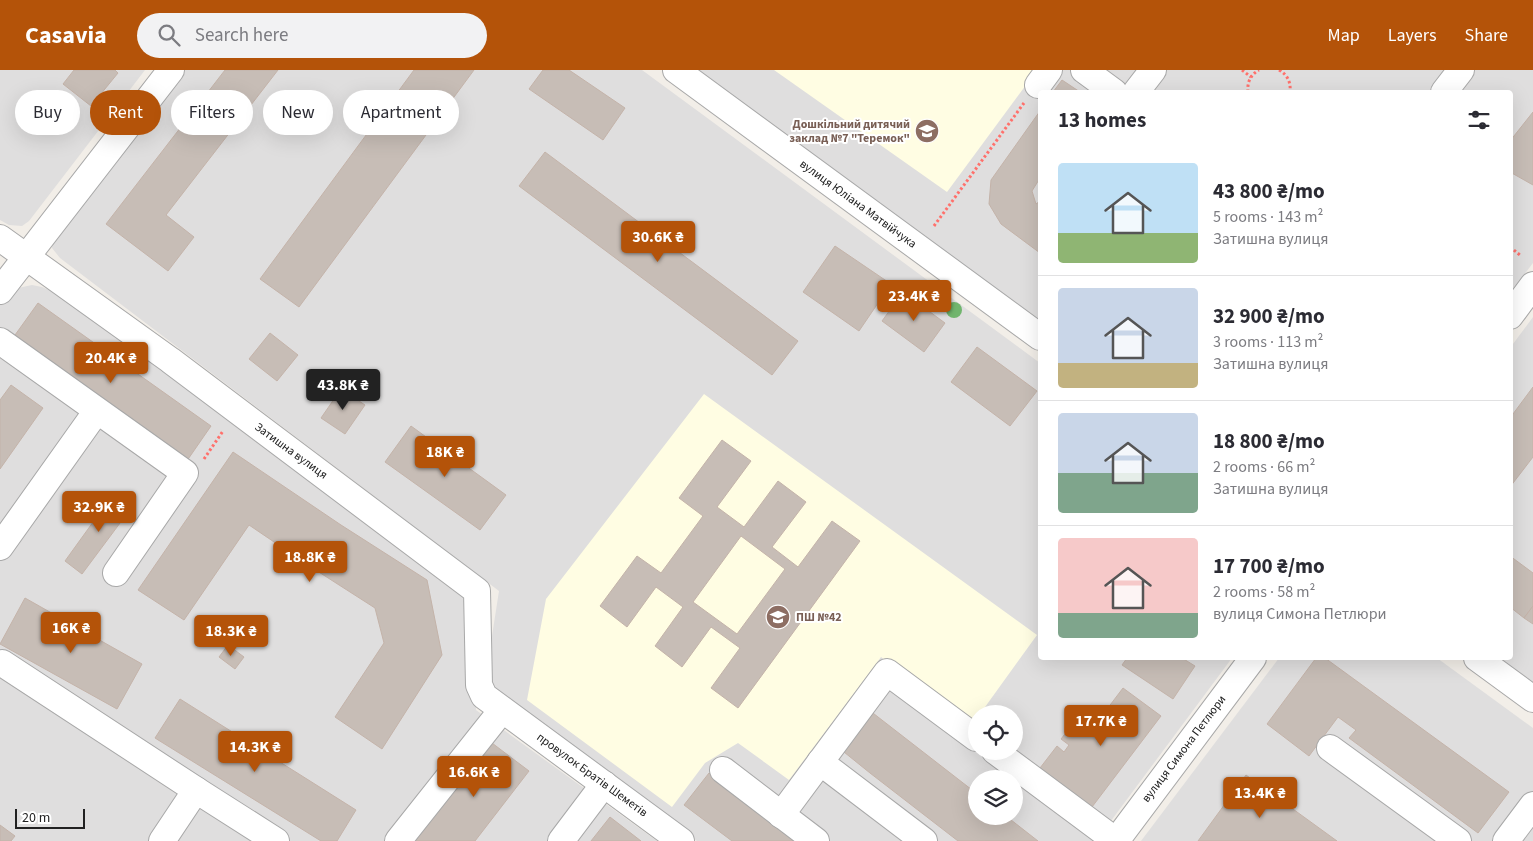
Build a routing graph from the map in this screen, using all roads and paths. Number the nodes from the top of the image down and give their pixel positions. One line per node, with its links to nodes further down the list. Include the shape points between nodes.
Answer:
1 (171, 70): 20 (street)
2 (676, 70): 24 (street, вулиця Юліана Матвійчука)
3 (1084, 70): 11 (street)
4 (1153, 70): 12 (street)
5 (1242, 70): 10 (path)
6 (1259, 70): 10 (path)
7 (1461, 70): 15 (street)
8 (1281, 71): 14 (path, via 1290,84)
9 (1044, 77): 16 (path)
10 (1251, 77): 13 (path)
11 (1111, 90)
12 (1138, 90)
13 (1248, 90)
14 (1290, 90)
15 (1446, 90)
16 (934, 226)
17 (0, 238): 20 (street, Затишна вулиця)
18 (1513, 249): 19 (path)
19 (1520, 255)
20 (26, 257): 22 (street); 35 (street, Затишна вулиця, via 170,360 477,591 478,685 484,696)
21 (1533, 285): 23 (street)
22 (0, 291)
23 (1513, 312)
24 (1038, 336)
25 (0, 341): 26 (street)
26 (96, 412): 28 (street); 29 (street)
27 (226, 425): 28 (path, via 192,478)
28 (185, 474): 30 (street)
29 (0, 547)
30 (116, 573)
31 (1252, 660): 52 (street, вулиця Симона Петлюри)
32 (1480, 660): 34 (street)
33 (2, 663): 42 (street)
34 (1533, 699)
35 (502, 710): 41 (street, провулок Братів Шеметів); 47 (street)
36 (968, 732): 39 (street, via 887,672)
37 (1330, 748): 53 (street)
38 (1007, 760): 52 (street)
39 (820, 762): 44 (street); 51 (street)
40 (723, 770): 44 (street)
41 (604, 784): 48 (street); 49 (street, провулок Братів Шеметів)
42 (196, 790): 45 (street); 46 (street)
43 (1533, 805): 54 (street)
44 (781, 815): 50 (street)
45 (162, 841)
46 (276, 841)
47 (398, 841)
48 (561, 841)
49 (681, 841)
50 (816, 841)
51 (924, 841)
52 (1116, 841)
53 (1458, 841)
54 (1506, 841)

